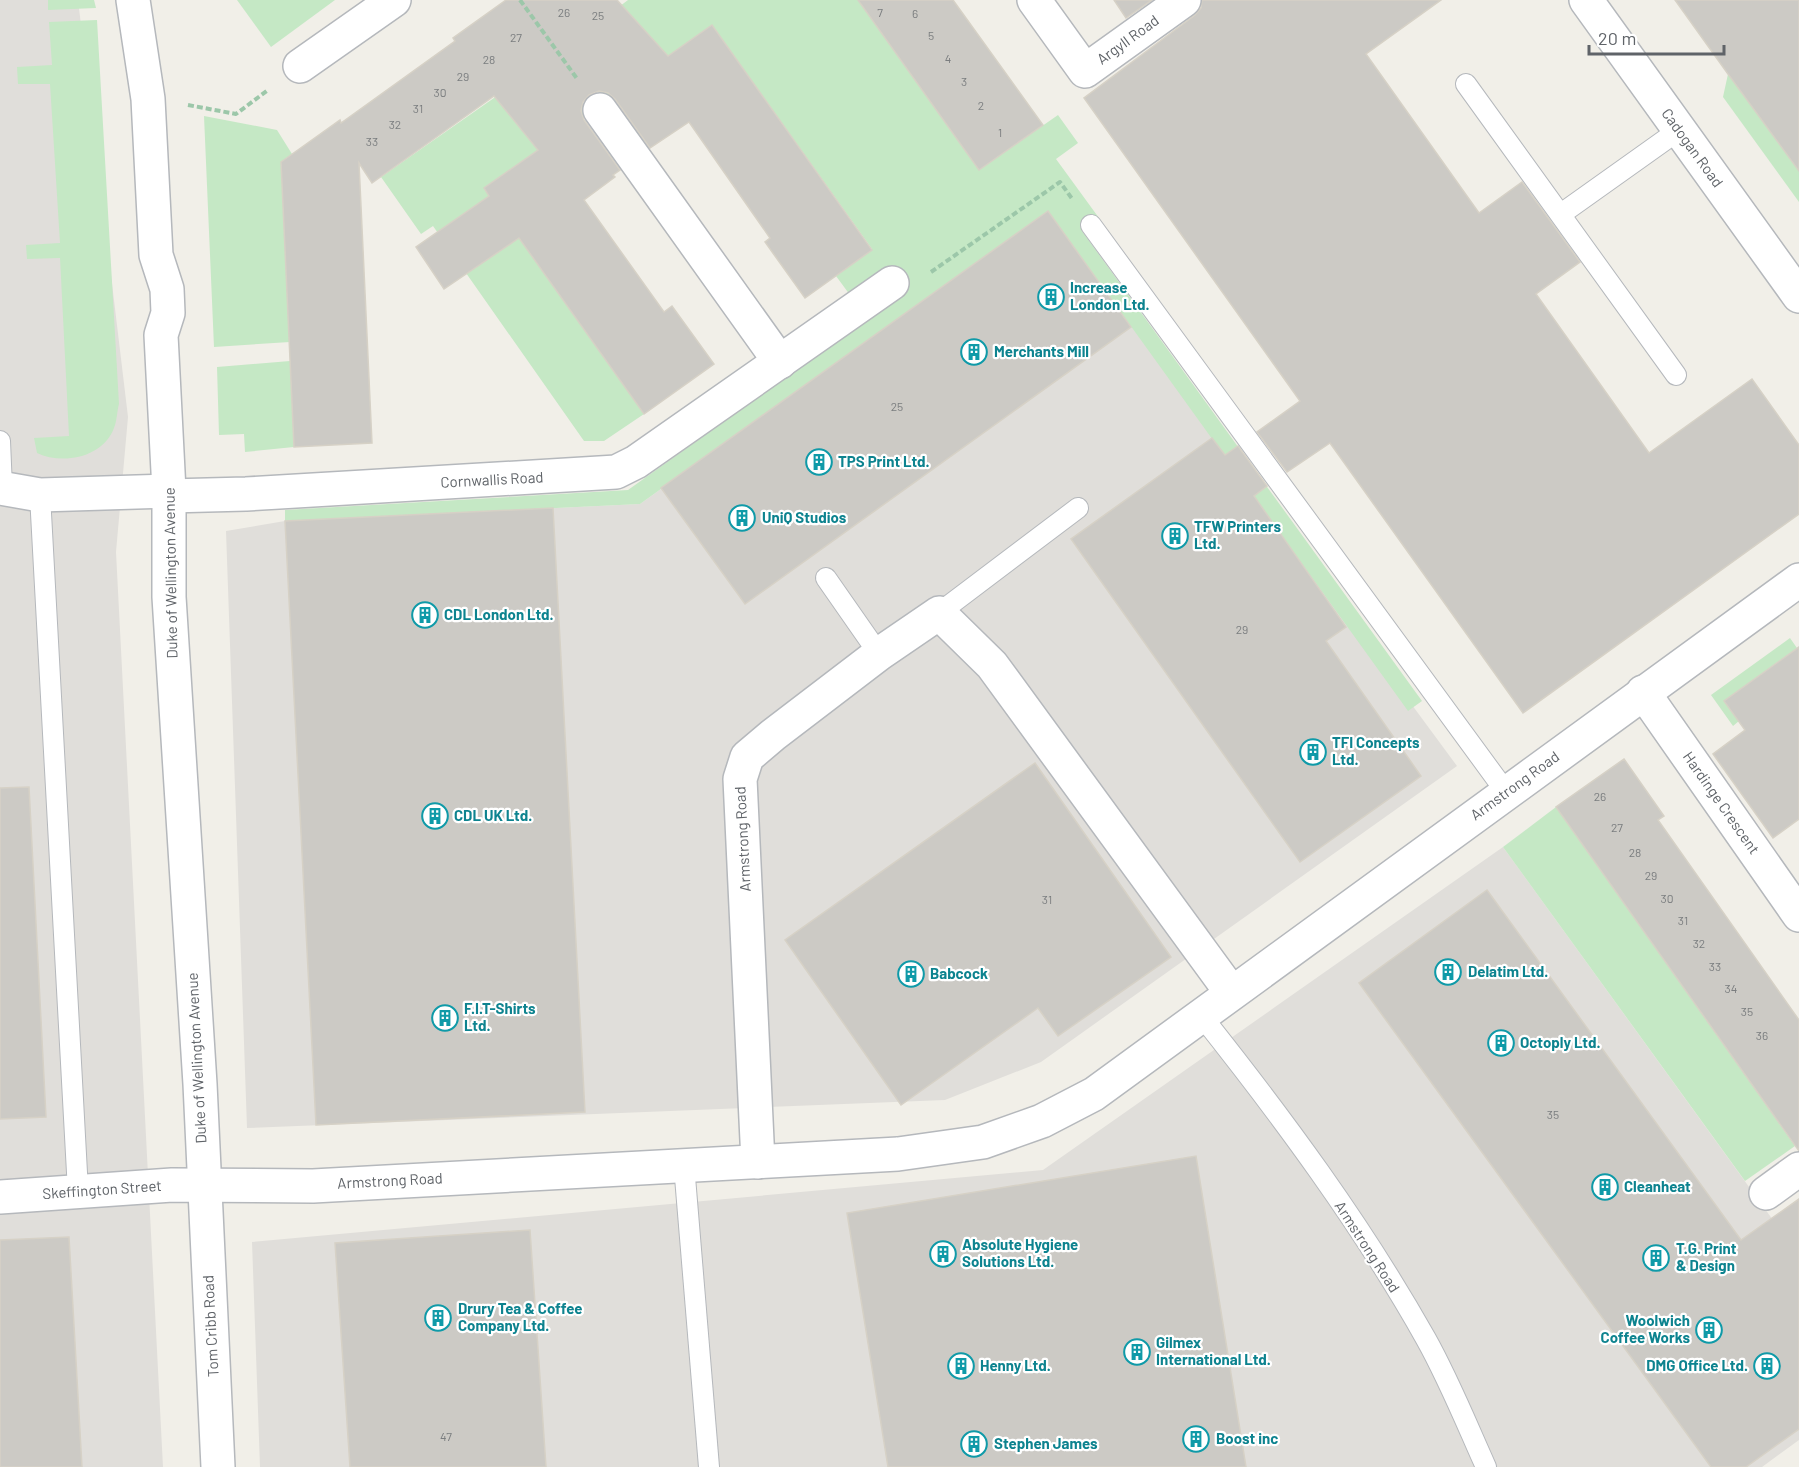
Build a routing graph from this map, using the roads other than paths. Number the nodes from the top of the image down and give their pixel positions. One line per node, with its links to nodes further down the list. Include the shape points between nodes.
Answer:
1 (133, 0): 18 (street, Duke of Wellington Avenue, via 148,99 156,255 168,313 161,335)
2 (394, 0): 6 (street)
3 (1034, 0): 4 (street, Argyll Road, via 1085,71)
4 (1184, 0)
5 (1586, 0): 9 (street, Cadogan Road)
6 (300, 66)
7 (1466, 84): 10 (lane)
8 (600, 110): 14 (street)
9 (1679, 130): 10 (lane); 13 (street, Cadogan Road)
10 (1561, 214): 15 (lane)
11 (1091, 225): 26 (lane)
12 (892, 283): 14 (street, Cornwallis Road)
13 (1799, 296)
14 (780, 362): 18 (street, Cornwallis Road, via 616,472 256,494)
15 (1676, 375)
16 (0, 441): 17 (lane)
17 (1, 488): 19 (street, Cornwallis Road)
18 (169, 494): 19 (street, Cornwallis Road); 33 (street, Duke of Wellington Avenue, via 169,597)
19 (40, 495): 34 (lane)
20 (1078, 508): 23 (lane, Armstrong Road)
21 (826, 578): 24 (lane)
22 (1799, 580): 25 (street, Armstrong Road)
23 (939, 613): 24 (street, Armstrong Road); 28 (street, via 992,665)
24 (879, 654): 30 (street, Armstrong Road, via 747,757 740,779)
25 (1643, 692): 26 (street, Armstrong Road); 27 (street, Hardinge Crescent)
26 (1506, 792): 28 (street, Armstrong Road)
27 (1799, 915)
28 (1231, 992): 29 (street, Armstrong Road)
29 (1200, 1014): 30 (street, Armstrong Road, via 1094,1094 1042,1121 983,1142 898,1154); 39 (lane, Armstrong Road, via 1298,1143 1426,1338)
30 (758, 1162): 31 (street, Armstrong Road)
31 (684, 1165): 33 (street, Armstrong Road, via 313,1186); 38 (lane)
32 (1799, 1169): 35 (street)
33 (203, 1185): 34 (street, Skeffington Street); 37 (street, Tom Cribb Road)
34 (78, 1191): 36 (street, Skeffington Street)
35 (1766, 1193)
36 (0, 1197)
37 (218, 1467)
38 (709, 1467)
39 (1486, 1467)

